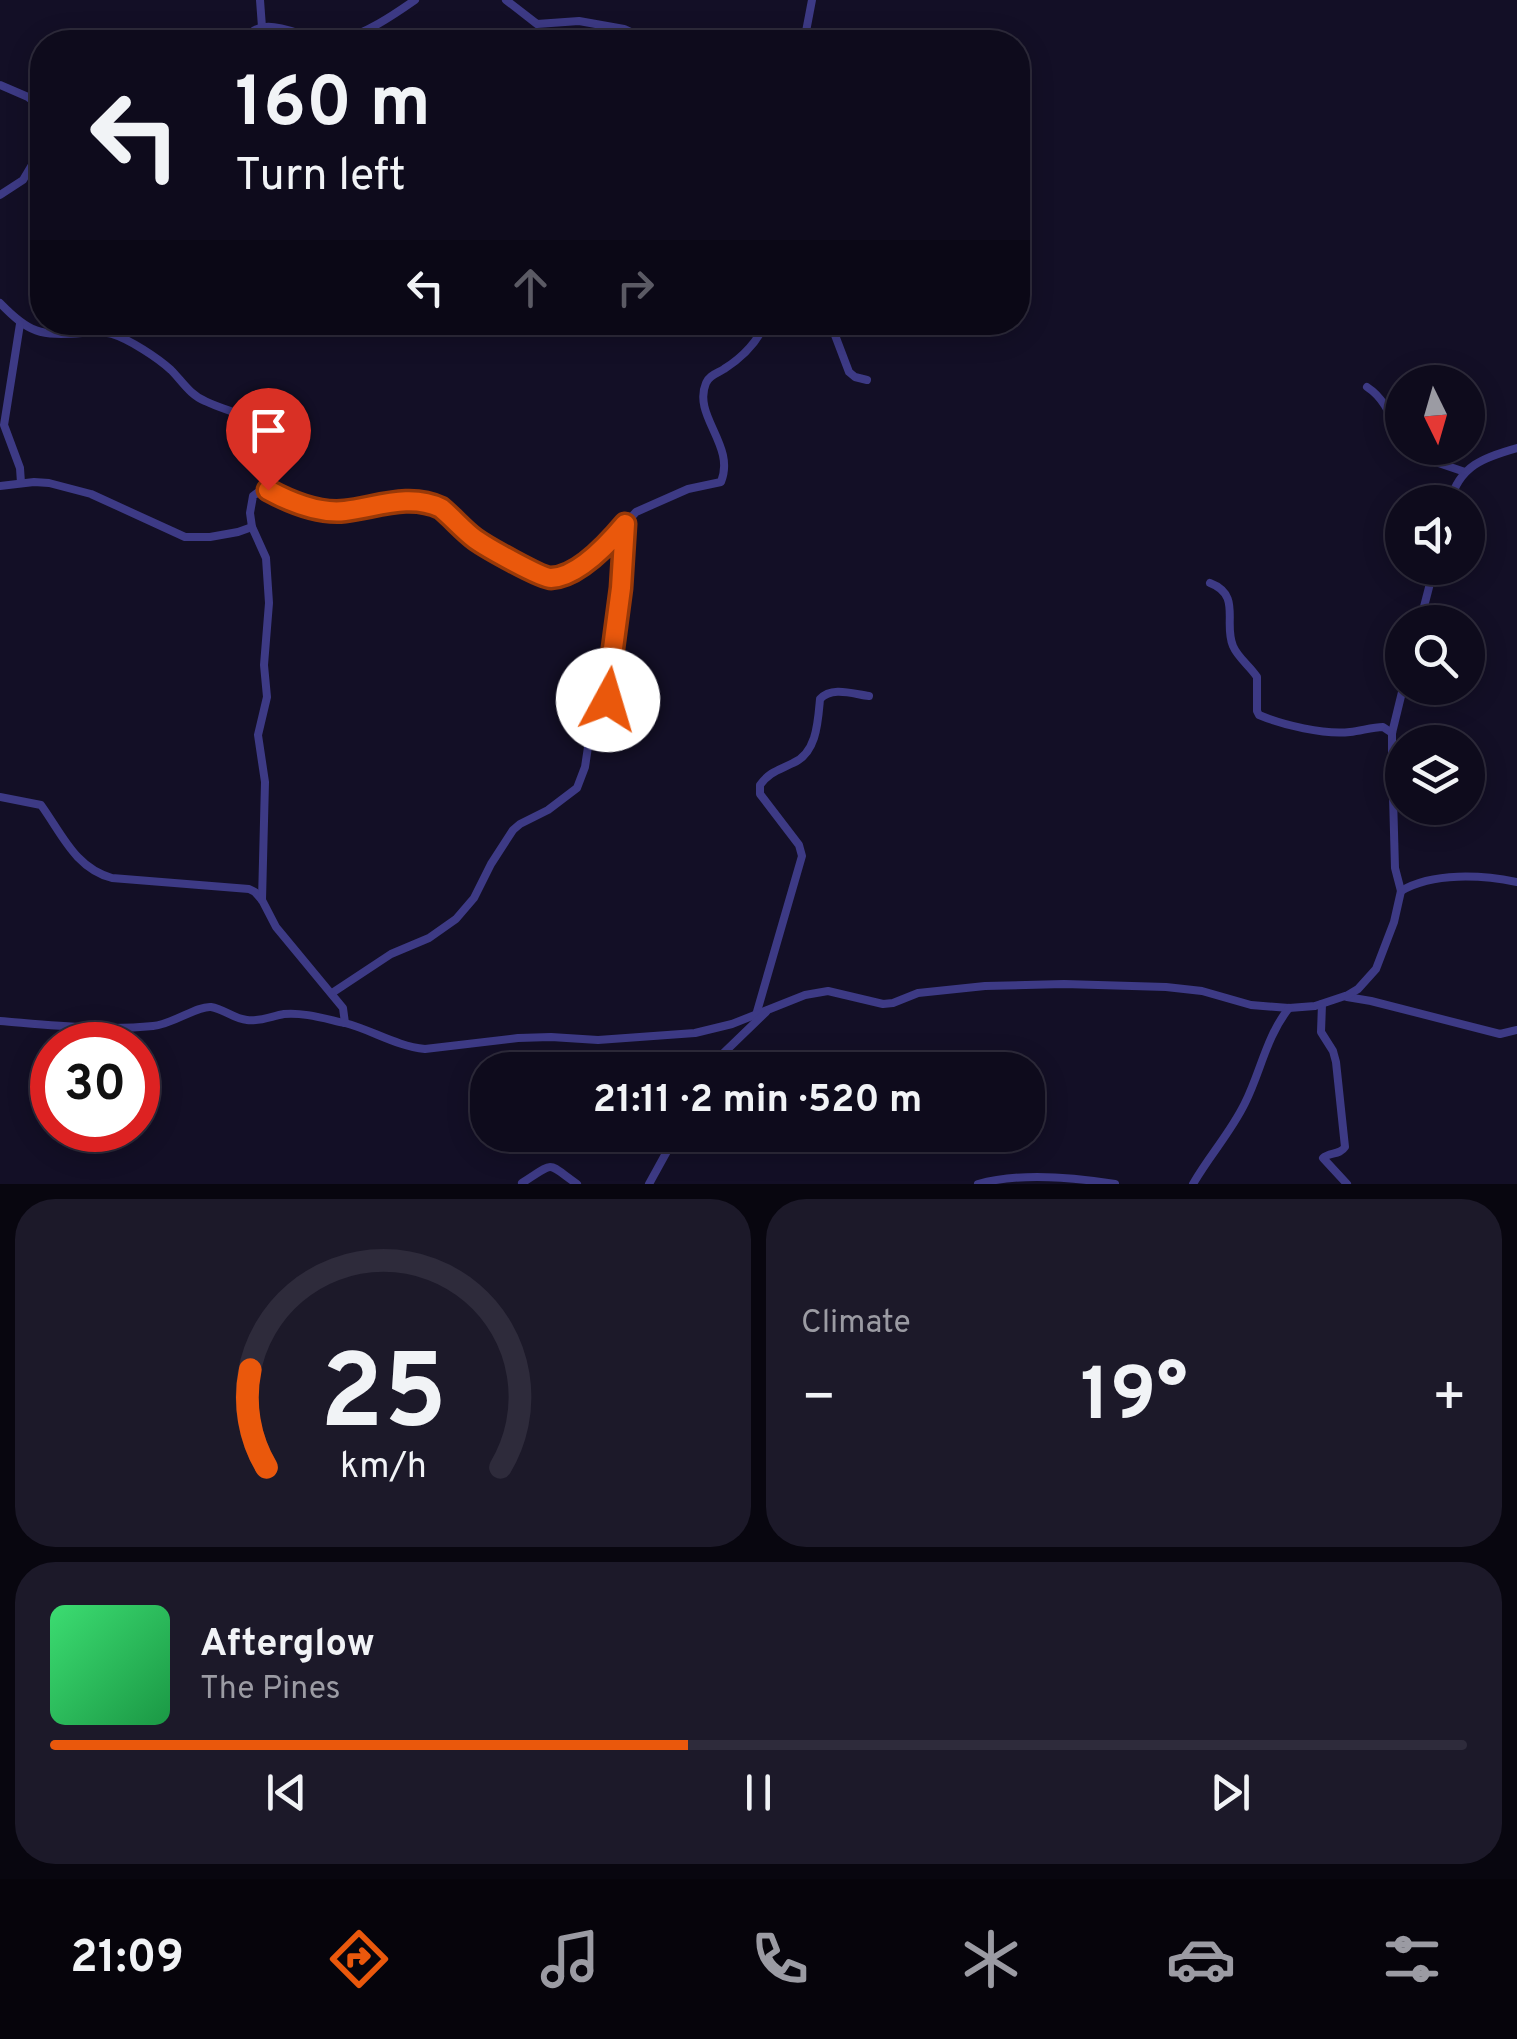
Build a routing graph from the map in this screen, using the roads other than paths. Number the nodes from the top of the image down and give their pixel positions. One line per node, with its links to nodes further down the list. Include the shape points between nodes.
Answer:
1 (260, 0): 5 (street)
2 (415, 0): 8 (street)
3 (506, 0): 9 (street, via 537,24 580,21)
4 (812, 0): 10 (street)
5 (262, 28): 6 (street); 7 (street)
6 (257, 30)
7 (285, 30)
8 (360, 30)
9 (626, 30)
10 (806, 30)
11 (0, 84): 12 (street)
12 (30, 99)
13 (30, 167): 14 (street)
14 (0, 194)
15 (0, 303): 16 (street)
16 (20, 324): 17 (street); 27 (street, via 4,426)
17 (30, 330)
18 (116, 335): 30 (street, via 164,364 205,402 280,440)
19 (759, 335): 31 (street, via 752,348 706,380 705,409 725,468 720,482 646,506)
20 (835, 335): 21 (street, via 849,372)
21 (868, 380)
22 (1366, 387): 23 (street)
23 (1385, 406)
24 (1517, 448): 26 (street)
25 (1444, 465): 26 (street)
26 (1464, 472): 28 (street)
27 (21, 483): 29 (street); 32 (street, via 91,494 186,537)
28 (1457, 485)
29 (0, 486)
30 (265, 487): 31 (street, via 289,501 334,511 404,501 434,504 483,545 550,578 600,552); 32 (street, via 250,504)
31 (625, 524): 41 (street, via 606,726 590,741 577,788 513,830 456,920)
32 (252, 527): 40 (street, via 266,558 269,604 258,744 265,782)
33 (1210, 583): 35 (street, via 1226,595 1231,641 1257,677 1260,715 1326,730)
34 (869, 696): 46 (street, via 823,694 805,756 760,785 802,856)
35 (1385, 727)
36 (0, 798): 40 (street, via 41,805 96,874 249,889)
37 (1393, 825): 39 (street)
38 (1517, 882): 39 (street, via 1448,878)
39 (1401, 891): 42 (street, via 1379,963)
40 (262, 900): 41 (street, via 276,927)
41 (332, 993): 48 (street)
42 (1344, 997): 43 (street); 49 (street, via 1500,1034)
43 (1322, 1004): 44 (street); 58 (street, via 1321,1032 1334,1051 1345,1146 1323,1158)
44 (1289, 1008): 45 (street, via 1181,988 1064,984 918,992 884,1004 828,991); 57 (street, via 1234,1124)
45 (769, 1010): 46 (street); 50 (street)
46 (756, 1014): 48 (street, via 695,1033 518,1038 425,1049)
47 (0, 1021): 48 (street, via 150,1026 206,1007 244,1020 288,1014)
48 (345, 1024)
49 (1517, 1030)
50 (725, 1052)
51 (667, 1152): 54 (street)
52 (522, 1183): 53 (street, via 552,1166)
53 (577, 1184)
54 (649, 1184)
55 (978, 1184): 56 (street, via 1046,1178)
56 (1116, 1184)
57 (1193, 1184)
58 (1347, 1184)

